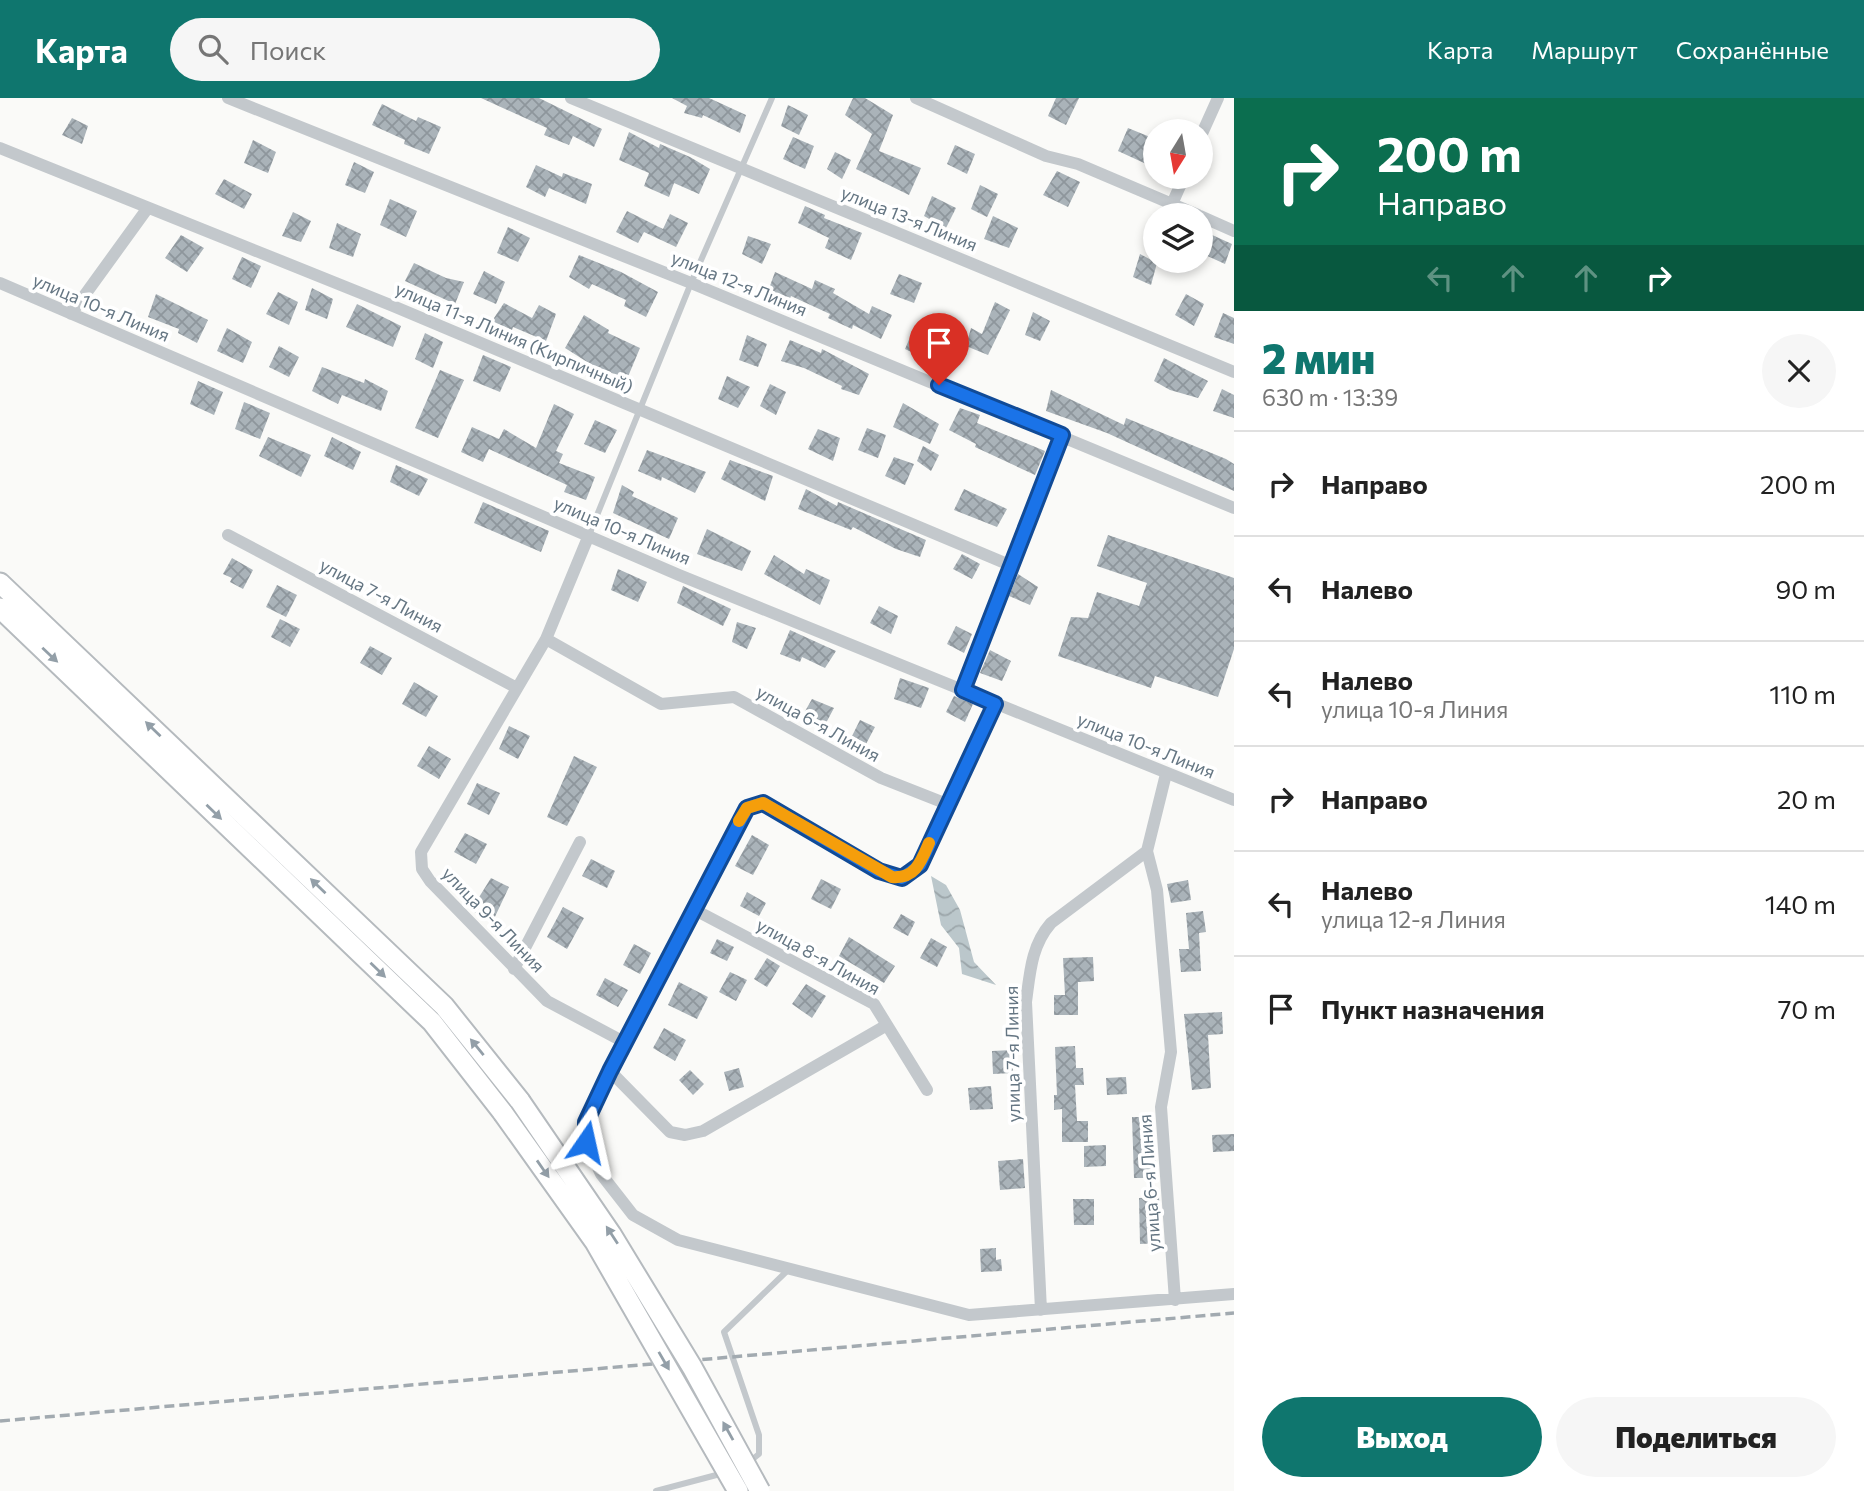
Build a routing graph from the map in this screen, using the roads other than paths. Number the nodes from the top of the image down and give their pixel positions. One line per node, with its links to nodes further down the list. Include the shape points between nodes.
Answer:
1 (228, 98): 14 (street, улица 12-я Линия)
2 (571, 98): 8 (street, улица 13-я Линия)
3 (772, 98): 8 (lane)
4 (916, 98): 9 (street, via 1046,156 1078,163)
5 (1218, 98): 6 (street)
6 (1209, 119)
7 (0, 148): 10 (street, улица 11-я Линия (Кирпичный))
8 (741, 168): 14 (lane); 16 (street, улица 13-я Линия)
9 (1170, 203)
10 (147, 209): 15 (street); 17 (street, улица 11-я Линия (Кирпичный))
11 (1213, 222): 12 (street)
12 (1234, 231)
13 (0, 283): 15 (street, улица 10-я Линия)
14 (691, 284): 17 (lane); 18 (street, улица 12-я Линия)
15 (71, 314): 20 (street, улица 10-я Линия)
16 (1234, 372)
17 (640, 410): 20 (lane); 22 (street, улица 11-я Линия (Кирпичный))
18 (1062, 435): 19 (street, улица 12-я Линия); 22 (street)
19 (1234, 508)
20 (589, 535): 25 (street); 27 (street, улица 10-я Линия)
21 (228, 536): 26 (street, улица 7-я Линия)
22 (1012, 566): 27 (street)
23 (0, 583): 46 (main road, one-way to 23, bridge, via 618,1245 520,1101 444,1006)
24 (0, 608): 45 (main road, one-way to 45, bridge, via 432,1022 595,1242)
25 (546, 639): 26 (street, улица 9-я Линия); 31 (street, улица 6-я Линия, via 661,704 734,697 881,778)
26 (517, 688): 35 (street, улица 9-я Линия, via 421,852 422,869 430,881)
27 (963, 690): 28 (street, улица 10-я Линия)
28 (995, 704): 29 (street, улица 10-я Линия); 31 (street)
29 (1166, 774): 30 (street, улица 10-я Линия); 33 (street, улица 6-я Линия)
30 (1234, 800)
31 (947, 804): 34 (street, via 920,865 902,878 879,871 763,803 752,805 743,813)
32 (580, 842): 35 (street)
33 (1147, 851): 42 (street, улица 6-я Линия, via 1157,890 1171,1052 1161,1107); 43 (street, улица 7-я Линия, via 1051,923 1031,960 1026,1002)
34 (695, 910): 36 (street, улица 8-я Линия, via 874,1004); 37 (street)
35 (513, 969): 37 (street, улица 9-я Линия, via 547,1001)
36 (887, 1025): 38 (street, via 703,1131 685,1135 670,1132); 39 (street, улица 8-я Линия)
37 (624, 1042): 38 (street)
38 (610, 1071): 40 (street, via 586,1122 586,1142 601,1174 632,1215 678,1240)
39 (927, 1090)
40 (790, 1269): 43 (street, via 969,1315); 44 (lane, via 724,1332 759,1434 759,1454 738,1469)
41 (1234, 1294): 42 (street)
42 (1175, 1300): 43 (street)
43 (1041, 1310)
44 (656, 1491)
45 (738, 1491)
46 (760, 1491)

